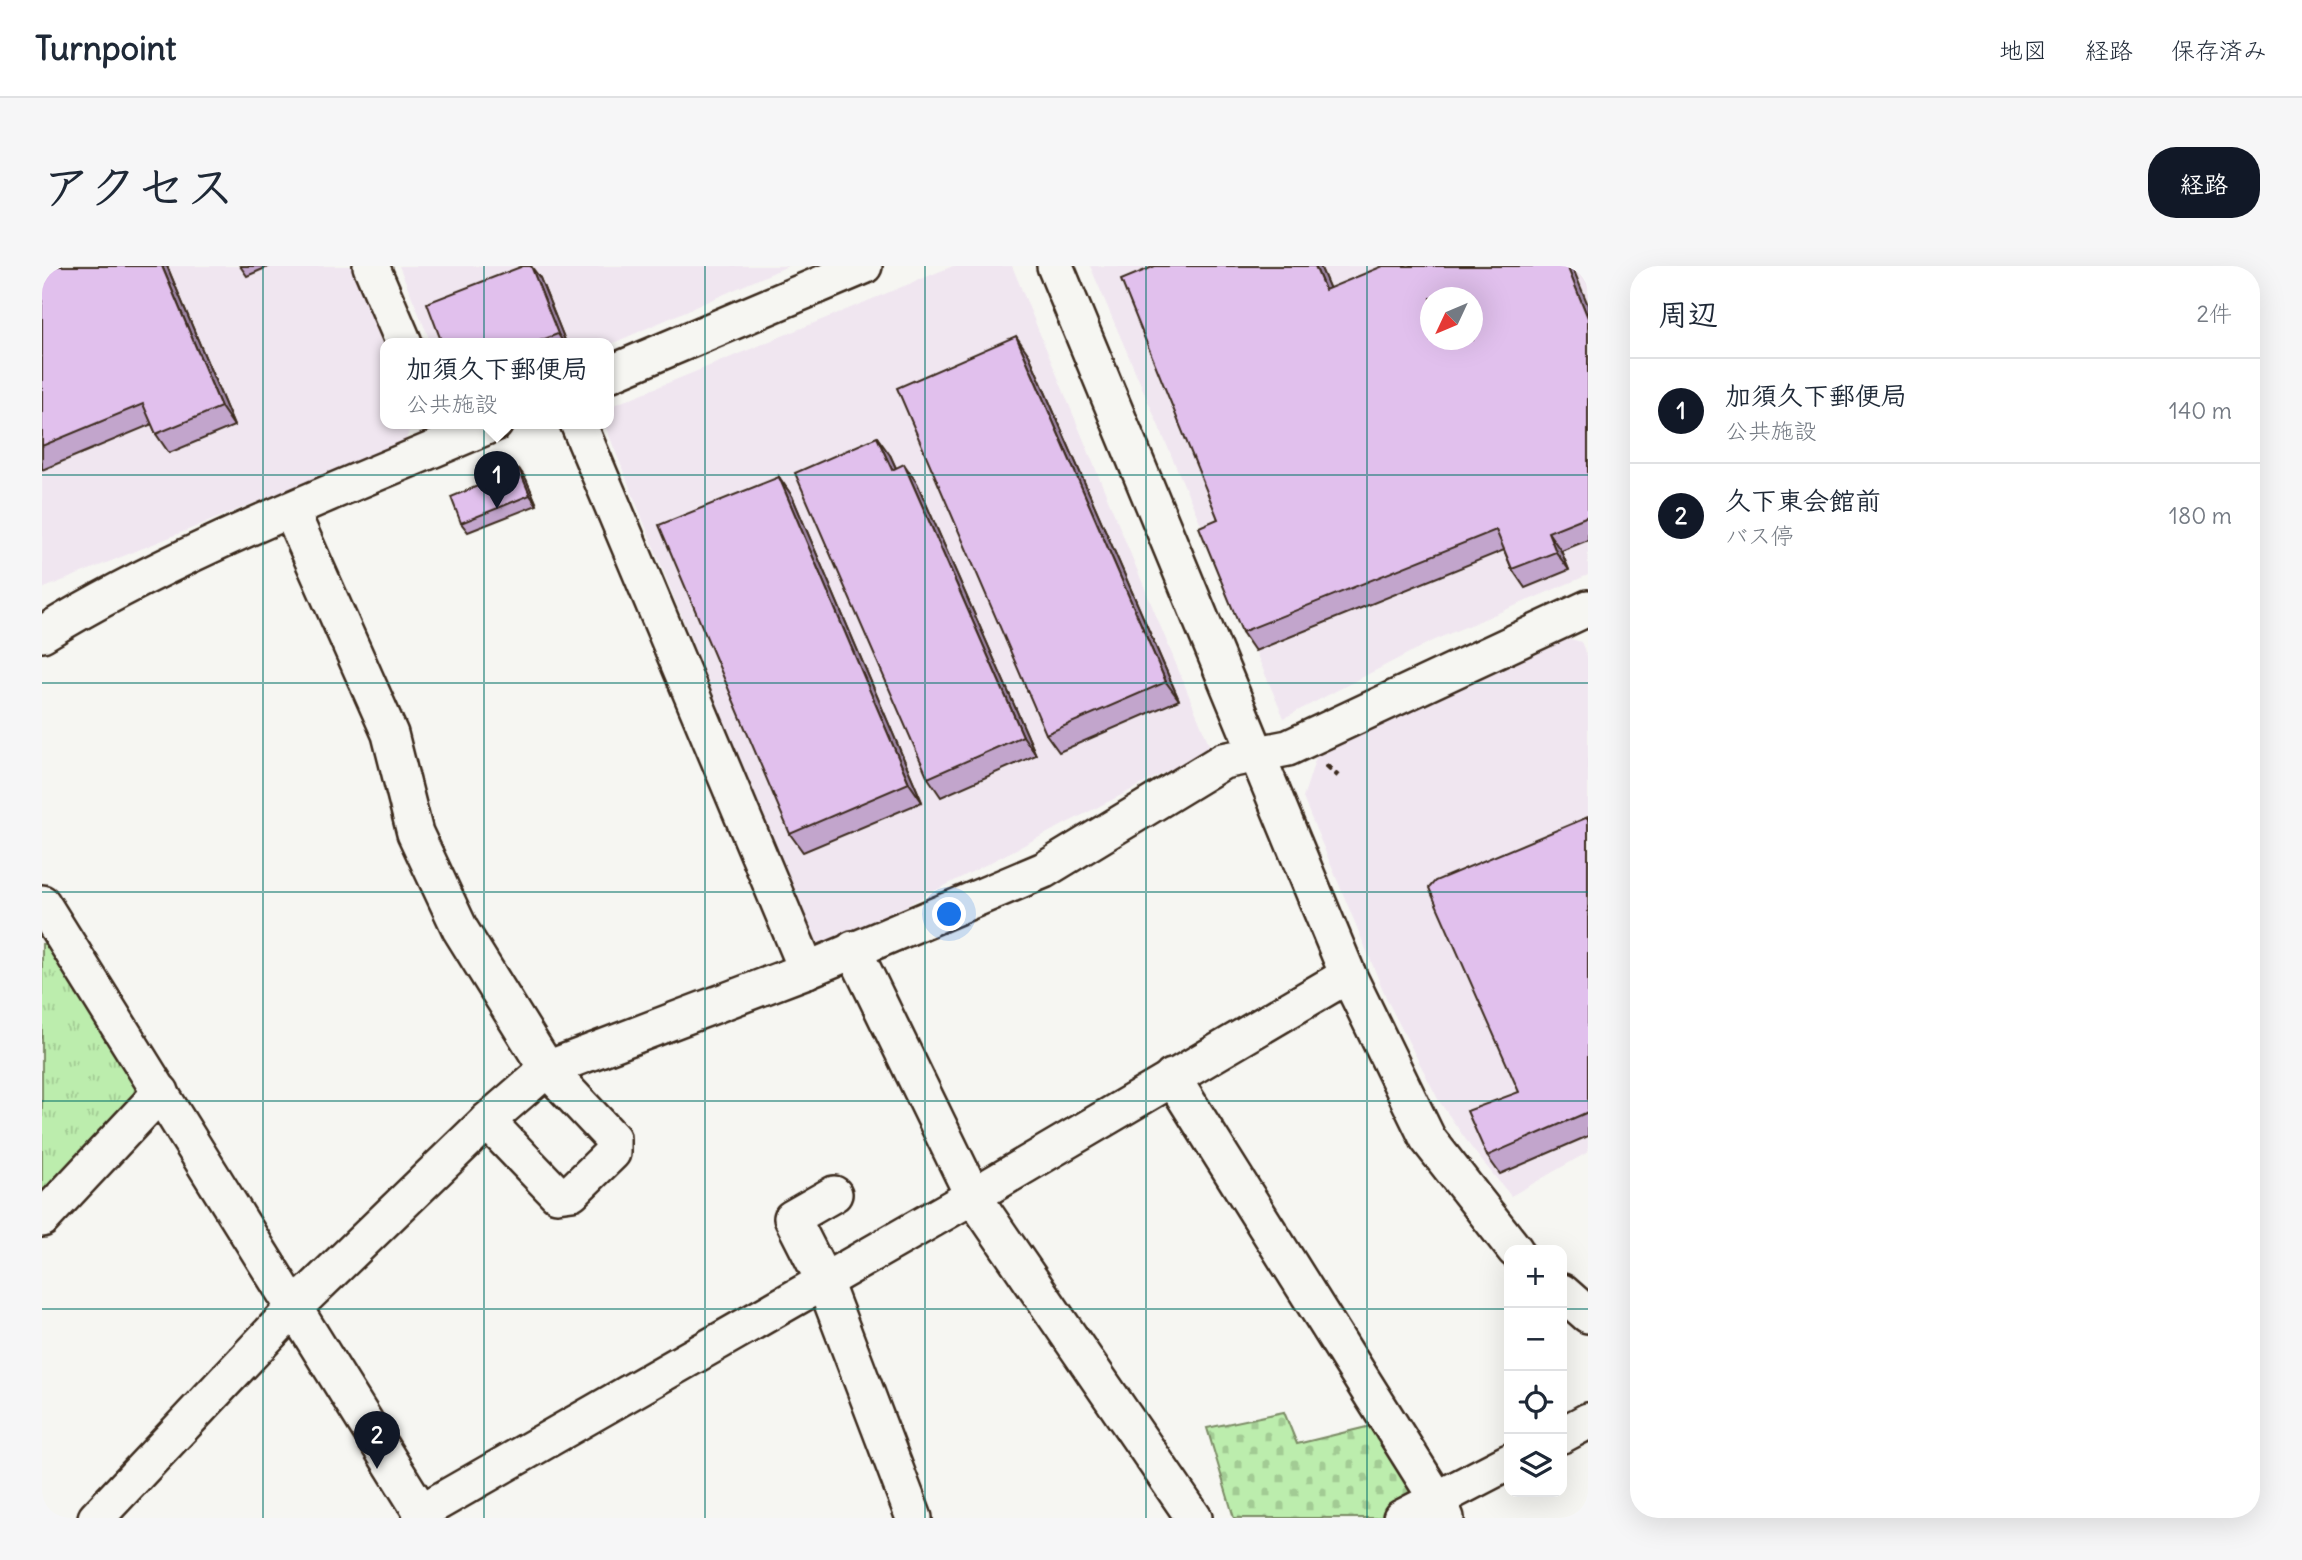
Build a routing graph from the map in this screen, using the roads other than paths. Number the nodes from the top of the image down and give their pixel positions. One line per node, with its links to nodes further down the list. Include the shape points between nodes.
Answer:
1 (371, 266): 4 (street)
2 (864, 266): 5 (street)
3 (1055, 266): 12 (street)
4 (402, 338)
5 (614, 372)
6 (466, 429): 8 (street)
7 (581, 429): 15 (street)
8 (442, 434): 9 (street)
9 (291, 511): 11 (street, via 98,600); 17 (street, via 390,734 415,833 460,929)
10 (1586, 615): 12 (street, via 1288,748)
11 (42, 634)
12 (1257, 755): 14 (street, via 1223,761 1044,870); 16 (street)
13 (43, 909): 19 (street)
14 (853, 949): 15 (street); 22 (street)
15 (807, 970): 17 (street)
16 (1348, 975): 18 (street); 24 (street, via 1428,1139)
17 (547, 1069): 20 (street); 20 (street, via 612,1139 612,1153 572,1192 558,1194)
18 (1172, 1077): 22 (street); 33 (street)
19 (161, 1092): 23 (street); 27 (street)
20 (487, 1121): 27 (street)
21 (834, 1194): 25 (street, via 792,1218)
22 (973, 1196): 25 (street); 37 (street)
23 (42, 1219)
24 (1511, 1245)
25 (823, 1279): 34 (street); 36 (street)
26 (1567, 1296): 28 (street)
27 (294, 1308): 32 (street); 34 (street)
28 (1588, 1315)
29 (1588, 1421): 30 (street)
30 (1564, 1434)
31 (1504, 1465): 33 (street)
32 (128, 1505): 35 (street)
33 (1442, 1508): 38 (street)
34 (423, 1515)
35 (96, 1518)
36 (914, 1518)
37 (1194, 1518)
38 (1401, 1518)

